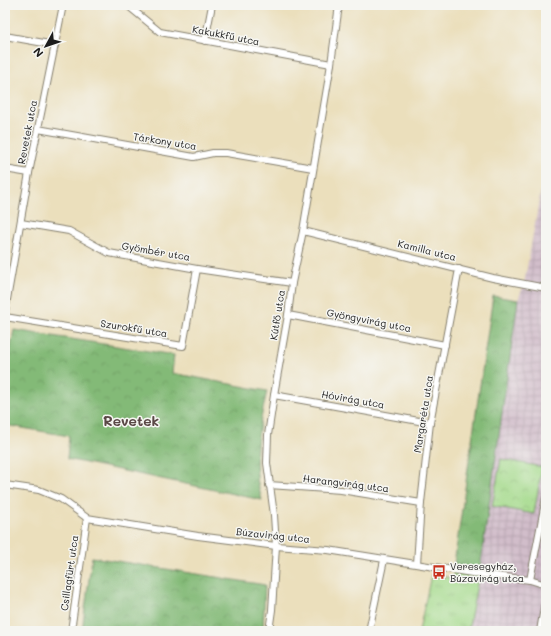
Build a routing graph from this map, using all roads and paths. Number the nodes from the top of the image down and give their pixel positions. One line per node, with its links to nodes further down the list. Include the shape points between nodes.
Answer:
1 (63, 5): 7 (street, Revetek utca)
2 (127, 5): 6 (street, Kakukkfű utca, via 160,32)
3 (212, 5): 6 (street)
4 (340, 5): 8 (street, Kútfő utca)
5 (5, 36): 7 (street)
6 (205, 41): 8 (street, Kakukkfű utca)
7 (54, 45): 9 (street, Revetek utca)
8 (331, 64): 10 (street, Kútfő utca)
9 (38, 129): 10 (street, Tárkony utca, via 194,157 213,153 226,154); 12 (street, Revetek utca)
10 (313, 168): 14 (street, Kútfő utca)
11 (5, 169): 12 (street)
12 (29, 173): 13 (street, Revetek utca)
13 (21, 223): 15 (street, Gyömbér utca, via 69,231 109,253); 19 (street, Revetek utca)
14 (303, 231): 16 (street, Kamilla utca); 17 (street, Kútfő utca)
15 (197, 269): 17 (street, Gyömbér utca); 21 (street, Szurokfű utca, via 183,346)
16 (459, 269): 18 (street, Kamilla utca); 22 (street, Margaréta utca)
17 (292, 284): 20 (street, Kútfő utca)
18 (546, 288)
19 (5, 311)
20 (288, 315): 22 (street, Gyöngyvirág utca); 23 (street, Kútfő utca)
21 (5, 317)
22 (445, 345): 24 (street, Margaréta utca)
23 (274, 394): 24 (street, Hóvirág utca); 26 (street, Kútfő utca, via 268,434)
24 (430, 423): 28 (street, Margaréta utca)
25 (5, 485): 29 (street, Búzavirág utca, via 39,490 61,499)
26 (269, 485): 28 (street, Harangvirág utca, via 341,490); 30 (street, Kútfő utca)
27 (546, 498): 33 (street)
28 (421, 503): 32 (street, Margaréta utca)
29 (87, 518): 30 (street, Búzavirág utca); 36 (street, Csillagfürt utca)
30 (276, 546): 31 (street, Búzavirág utca, via 328,550); 37 (street, Kútfő utca)
31 (384, 560): 32 (street, Búzavirág utca); 38 (street)
32 (417, 564): 33 (street, Búzavirág utca, via 472,574)
33 (530, 580): 34 (street, Búzavirág utca)
34 (546, 585)
35 (546, 597): 39 (street)
36 (71, 631)
37 (269, 631)
38 (369, 631)
39 (540, 631)

